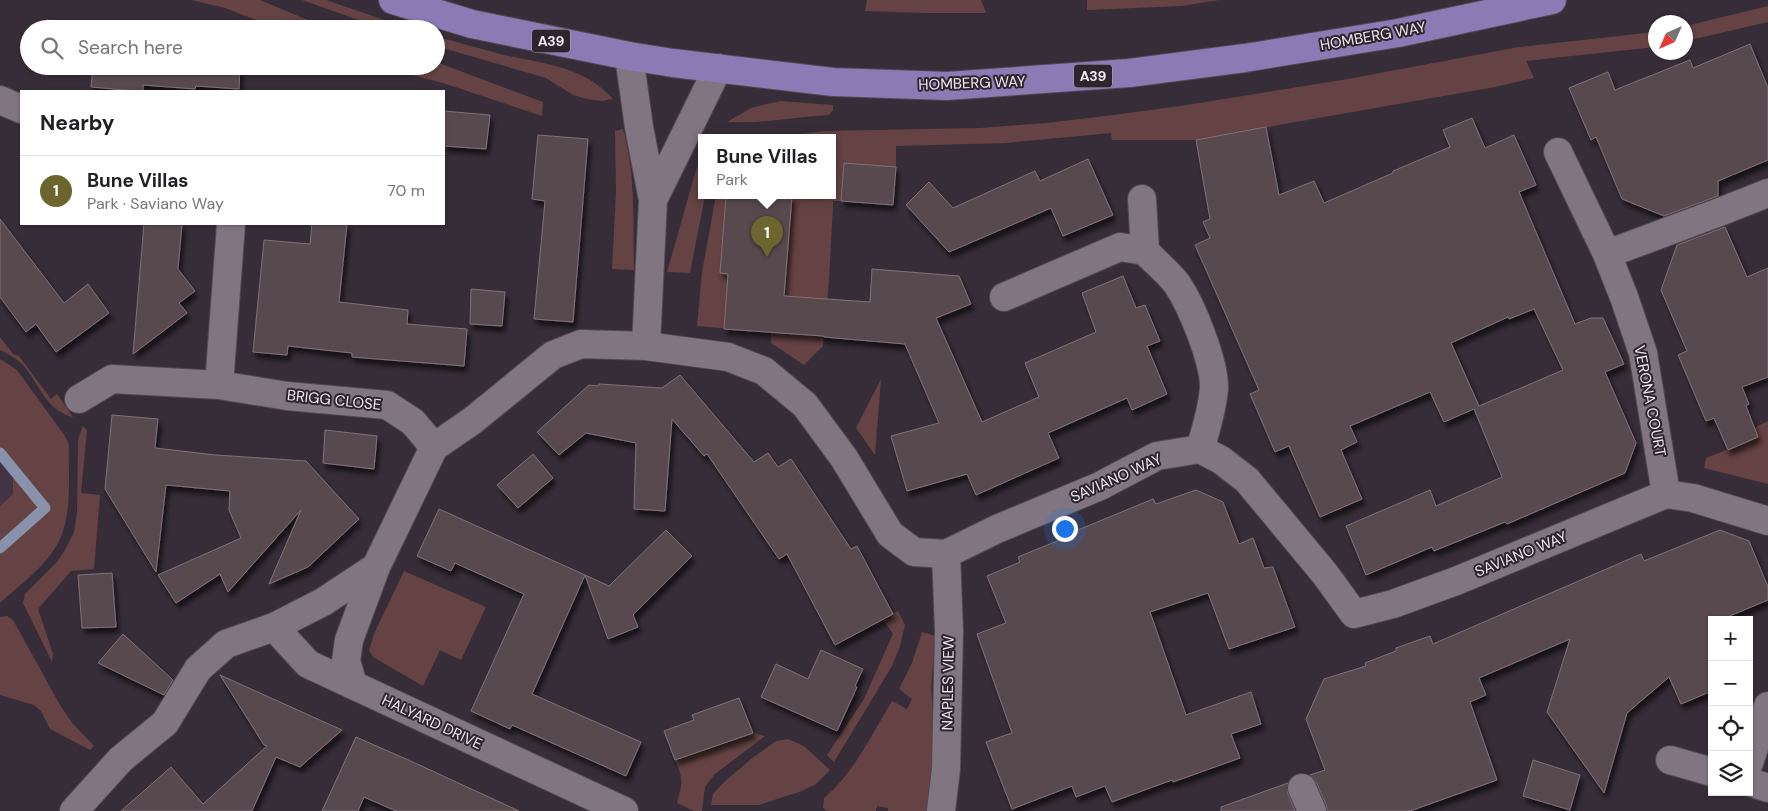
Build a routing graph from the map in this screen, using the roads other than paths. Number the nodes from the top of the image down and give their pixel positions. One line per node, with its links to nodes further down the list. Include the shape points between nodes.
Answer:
1 (393, 0): 3 (main road, HOMBERG WAY / A39, via 472,24)
2 (1552, 0): 4 (main road, HOMBERG WAY / A39, via 1398,33 1254,57 1068,79 947,86 833,82)
3 (629, 56): 4 (main road, HOMBERG WAY / A39); 10 (street)
4 (718, 68): 10 (street)
5 (0, 100): 6 (street)
6 (20, 109)
7 (1558, 152): 13 (street, VERONA COURT)
8 (1768, 193): 13 (street)
9 (1142, 198): 12 (street)
10 (653, 200): 15 (street)
11 (232, 225): 16 (street)
12 (1145, 251): 14 (street, via 1120,247); 19 (street, via 1177,284 1193,313 1208,354 1214,388)
13 (1606, 254): 20 (street, VERONA COURT, via 1642,353)
14 (1004, 297)
15 (646, 346): 18 (street, SAVIANO WAY, via 581,344 553,355 472,421); 22 (street, SAVIANO WAY, via 728,357 764,371 805,405 844,458 890,534 914,552)
16 (218, 385): 17 (street, BRIGG CLOSE, via 112,379); 18 (street, BRIGG CLOSE, via 287,396 387,405 413,422)
17 (78, 399)
18 (434, 447): 23 (street)
19 (1200, 449): 20 (street, SAVIANO WAY, via 1247,480 1354,614 1456,581); 22 (street, SAVIANO WAY, via 1157,456 1100,486)
20 (1666, 494): 21 (street, via 1693,498)
21 (1768, 520)
22 (946, 554): 34 (street, NAPLES VIEW, via 949,631 946,769)
23 (376, 567): 24 (street, via 323,602); 25 (street, via 349,640 346,662)
24 (274, 627): 25 (street, HALYARD DRIVE, via 308,664); 32 (street, via 226,644 198,669 165,723 117,764)
25 (353, 685): 33 (street, HALYARD DRIVE)
26 (1768, 706): 27 (street)
27 (1753, 751)
28 (1670, 760): 29 (street)
29 (1708, 771)
30 (1753, 783): 31 (street)
31 (1768, 788)
32 (74, 811)
33 (624, 811)
34 (941, 811)

